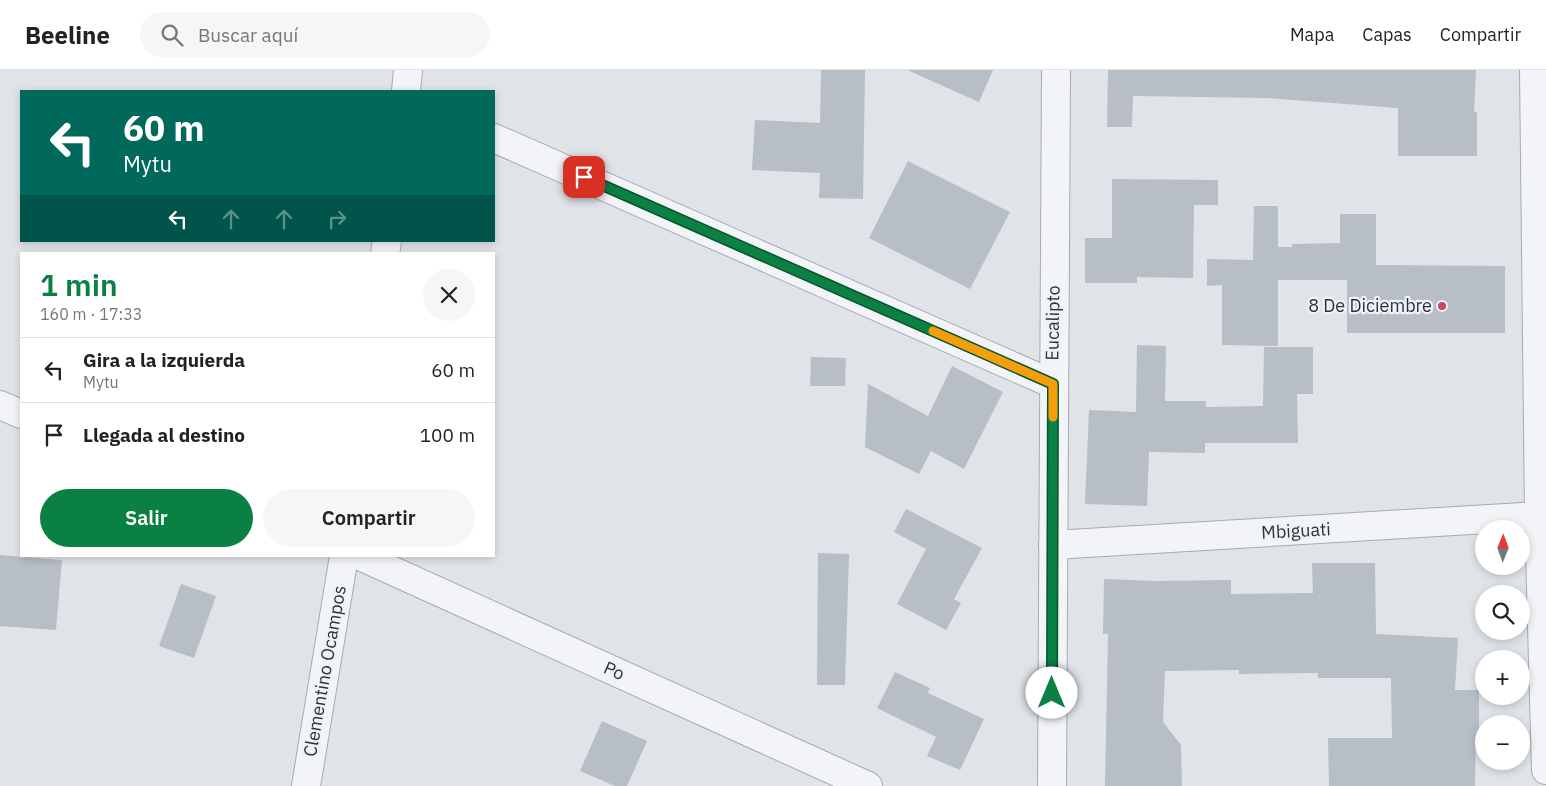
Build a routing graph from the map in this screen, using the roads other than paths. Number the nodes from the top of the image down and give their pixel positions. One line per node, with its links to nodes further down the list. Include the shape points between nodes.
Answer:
1 (408, 70): 4 (street)
2 (1056, 70): 6 (street, Eucalipto)
3 (1534, 70): 9 (street)
4 (406, 90)
5 (495, 138): 6 (street)
6 (1053, 384): 10 (street, Eucalipto)
7 (0, 406): 8 (street)
8 (20, 414)
9 (1539, 516): 10 (street, Mbiguati); 13 (street)
10 (1053, 545): 17 (street, Eucalipto)
11 (344, 557): 15 (street, Clementino Ocampos)
12 (362, 557): 16 (street, Po)
13 (1545, 644): 14 (street)
14 (1546, 770)
15 (306, 786)
16 (868, 786)
17 (1052, 786)

